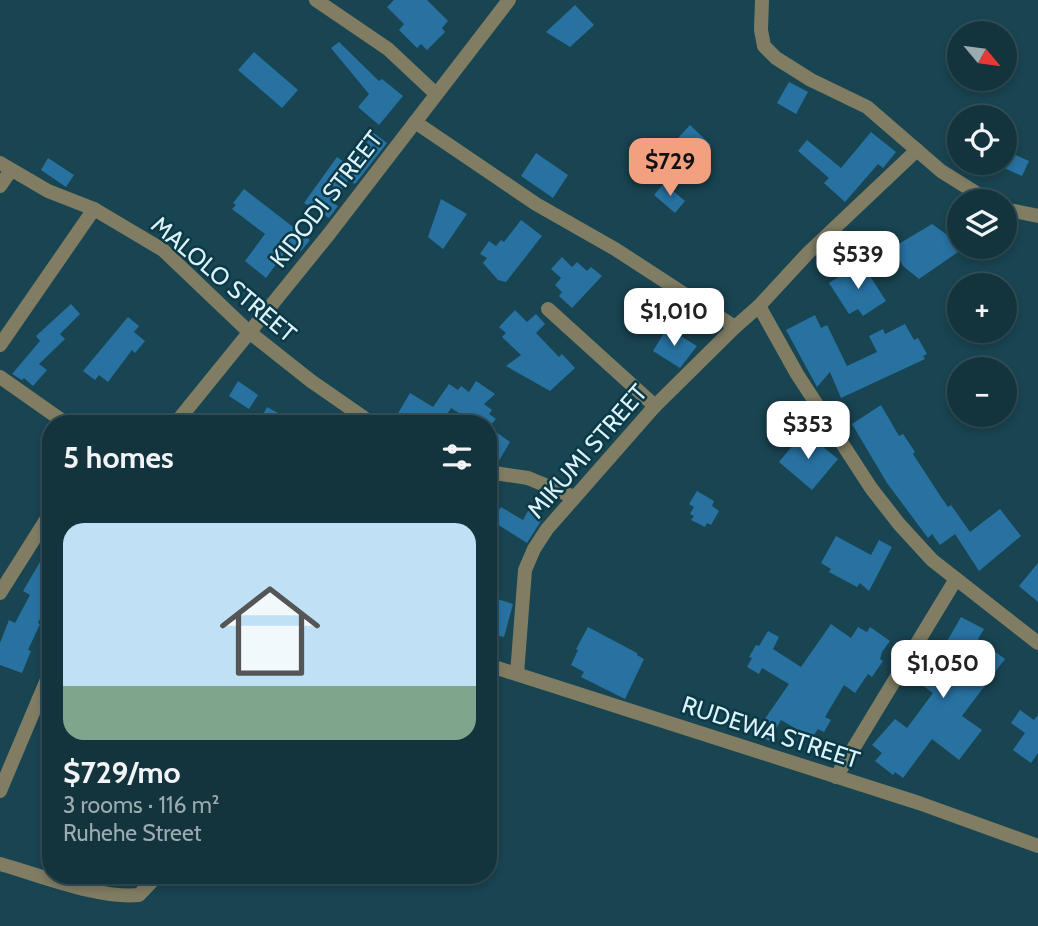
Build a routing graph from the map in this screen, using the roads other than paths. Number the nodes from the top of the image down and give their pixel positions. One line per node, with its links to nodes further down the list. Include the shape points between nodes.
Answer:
1 (316, 0): 4 (street, via 388,49)
2 (509, 0): 4 (street, KIDODI STREET)
3 (762, 0): 6 (street, via 764,46 776,58 867,107)
4 (436, 94): 5 (street, KIDODI STREET)
5 (415, 122): 15 (street, via 536,204); 16 (street, KIDODI STREET)
6 (917, 150): 9 (street); 13 (street, MIKUMI STREET)
7 (5, 166): 8 (street); 10 (street, MALOLO STREET, via 48,191)
8 (0, 186)
9 (970, 189)
10 (94, 209): 16 (street, MALOLO STREET, via 163,250); 17 (street)
11 (1017, 212): 12 (street)
12 (1038, 216)
13 (759, 306): 15 (street, MIKUMI STREET); 26 (street, via 871,488 915,542)
14 (548, 309): 19 (street)
15 (735, 327): 19 (street, MIKUMI STREET)
16 (249, 332): 21 (street, KIDODI STREET); 22 (street, MALOLO STREET)
17 (0, 345)
18 (0, 376): 20 (street)
19 (655, 406): 24 (street, MIKUMI STREET)
20 (54, 415)
21 (182, 415)
22 (360, 415)
23 (497, 473): 24 (street, via 528,478)
24 (574, 497): 30 (street, MIKUMI STREET, via 534,549 525,570)
25 (42, 526): 27 (street)
26 (956, 579): 28 (street); 32 (street)
27 (0, 593)
28 (1038, 643)
29 (497, 668): 30 (street, RUDEWA STREET)
30 (517, 674): 32 (street, RUDEWA STREET)
31 (42, 691): 33 (street)
32 (835, 777): 34 (street, RUDEWA STREET)
33 (0, 791)
34 (1038, 846)
35 (0, 864): 36 (street)
36 (42, 877)
37 (66, 884): 38 (street, via 127,897 139,895)
38 (149, 884)

